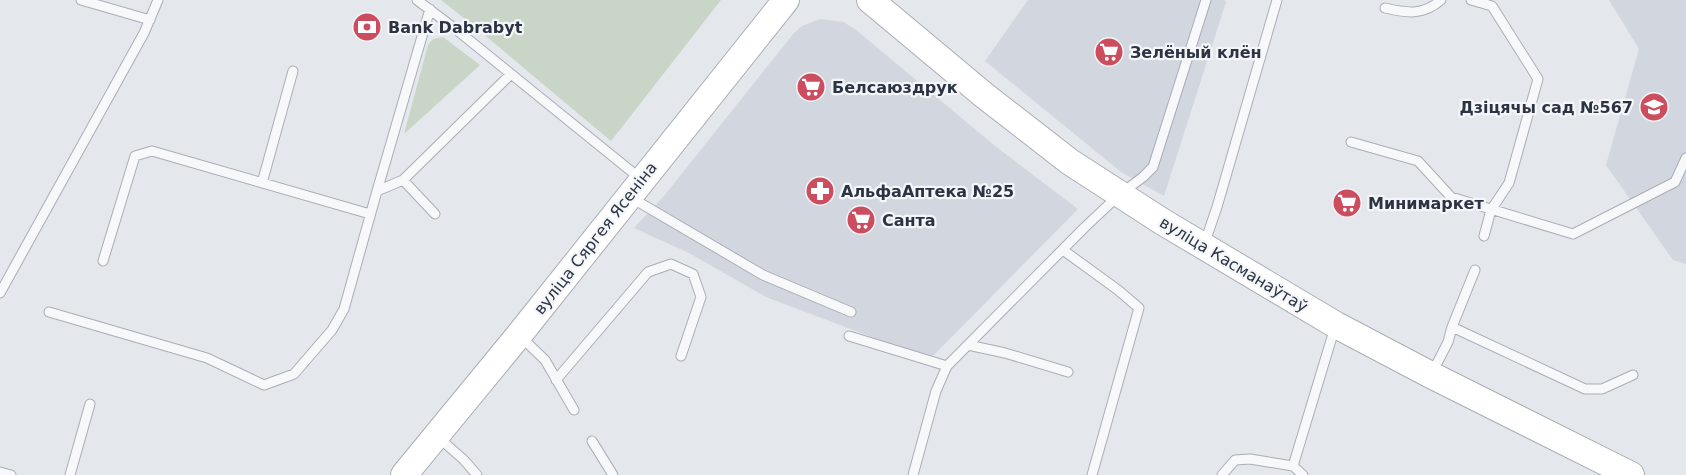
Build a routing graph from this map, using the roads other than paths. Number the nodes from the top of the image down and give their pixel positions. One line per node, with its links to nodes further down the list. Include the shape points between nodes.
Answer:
1 (81, 0): 12 (lane)
2 (158, 0): 12 (lane)
3 (417, 0): 11 (lane)
4 (786, 0): 21 (street, вуліца Сяргея Ясеніна)
5 (870, 0): 23 (street, вуліца Касманаўтаў, via 1000,108)
6 (1206, 0): 23 (lane, via 1153,167)
7 (1277, 0): 28 (lane)
8 (1441, 0): 10 (lane, via 1432,8 1407,13)
9 (1471, 0): 24 (lane, via 1492,6 1538,79 1509,183)
10 (1385, 8)
11 (430, 9): 14 (lane); 22 (lane)
12 (150, 20): 32 (lane)
13 (293, 71): 19 (lane)
14 (511, 74): 17 (lane); 21 (lane)
15 (1351, 142): 24 (lane, via 1418,161 1451,197)
16 (1686, 158): 18 (lane)
17 (403, 180): 22 (lane); 26 (lane)
18 (1675, 182): 20 (lane); 24 (lane, via 1574,234)
19 (262, 183): 25 (lane); 30 (lane, via 152,151 135,156)
20 (1686, 185)
21 (635, 188): 34 (lane, via 663,218 763,275); 37 (street, вуліца Сяргея Ясеніна)
22 (377, 191): 25 (lane)
23 (1119, 195): 28 (street, вуліца Касманаўтаў); 29 (lane)
24 (1491, 210): 27 (lane)
25 (370, 214): 33 (lane, via 344,309 332,330 294,374 264,385 207,358)
26 (435, 214)
27 (1484, 236)
28 (1203, 247): 35 (street, вуліца Касманаўтаў)
29 (1063, 250): 39 (lane); 58 (lane, via 1139,308)
30 (103, 261)
31 (1475, 270): 36 (lane)
32 (0, 292)
33 (48, 312)
34 (851, 312)
35 (1336, 325): 43 (street, вуліца Касманаўтаў); 50 (lane)
36 (1452, 327): 43 (lane); 44 (lane, via 1585,389 1602,389)
37 (519, 334): 45 (lane, via 545,360); 48 (street, вуліца Сяргея Ясеніна)
38 (849, 336): 41 (lane)
39 (968, 345): 41 (lane); 42 (lane)
40 (681, 357): 45 (lane, via 701,297 693,274 671,264 648,272)
41 (947, 366): 57 (lane, via 936,391)
42 (1068, 372)
43 (1431, 375): 61 (street, вуліца Касманаўтаў)
44 (1633, 375)
45 (556, 380): 47 (lane)
46 (90, 404): 53 (lane)
47 (574, 410)
48 (436, 435): 54 (street, вуліца Сяргея Ясеніна); 55 (lane)
49 (592, 441): 56 (lane)
50 (1293, 466): 59 (lane, via 1235,460); 60 (lane)
51 (0, 472): 52 (lane)
52 (11, 475)
53 (70, 475)
54 (404, 475)
55 (477, 475)
56 (613, 475)
57 (913, 475)
58 (1092, 475)
59 (1222, 475)
60 (1303, 475)
61 (1631, 475)

